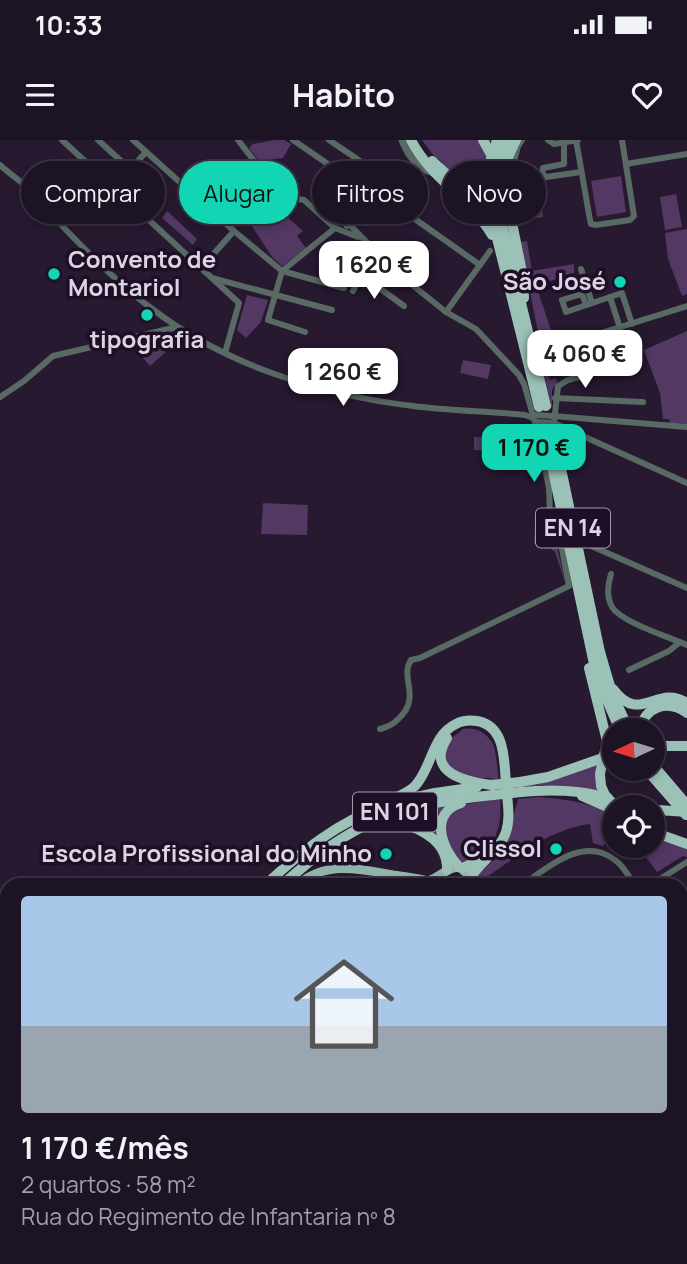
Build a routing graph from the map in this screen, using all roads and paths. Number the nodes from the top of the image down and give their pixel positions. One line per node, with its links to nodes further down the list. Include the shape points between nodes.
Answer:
1 (62, 140): 22 (street)
2 (98, 140): 23 (street)
3 (133, 140): 20 (street)
4 (248, 140): 18 (street)
5 (293, 140): 25 (street)
6 (329, 140): 26 (street)
7 (402, 140): 33 (street, via 420,167)
8 (411, 140): 33 (highway)
9 (417, 140): 31 (highway)
10 (483, 140): 58 (highway, bridge, via 498,167 510,214 523,277)
11 (497, 140): 40 (highway, via 486,181)
12 (506, 140): 58 (highway, via 499,155 495,193)
13 (516, 140): 27 (highway)
14 (522, 140): 28 (street)
15 (548, 140): 19 (street)
16 (577, 140): 19 (street); 32 (street)
17 (622, 140): 29 (street)
18 (239, 141): 37 (street, via 281,196 304,200)
19 (564, 143): 32 (street, via 564,164 542,168 542,176)
20 (146, 152): 24 (street); 38 (street)
21 (687, 154): 29 (street)
22 (84, 161)
23 (121, 161)
24 (138, 161)
25 (323, 161)
26 (360, 161)
27 (509, 161)
28 (510, 161)
29 (626, 164): 32 (street, via 634,216 630,220 591,224)
30 (0, 165): 60 (street, via 34,193 120,283)
31 (442, 170)
32 (581, 172)
33 (437, 175): 40 (highway, via 483,220)
34 (153, 224): 43 (street)
35 (422, 224): 42 (street)
36 (349, 225): 37 (street); 39 (street)
37 (338, 230): 39 (street); 45 (street)
38 (234, 231): 43 (street); 45 (street)
39 (363, 239): 41 (street)
40 (494, 249): 42 (street); 71 (highway)
41 (374, 250): 46 (street); 57 (street)
42 (480, 265): 57 (street)
43 (201, 268): 47 (street)
44 (581, 269): 52 (street, via 589,304)
45 (282, 271): 49 (street); 51 (street)
46 (360, 274): 50 (street); 54 (street)
47 (209, 277): 48 (street); 53 (street)
48 (247, 287): 51 (street); 53 (street)
49 (344, 288)
50 (353, 291)
51 (275, 295): 56 (street); 62 (street, via 268,320)
52 (610, 297): 59 (street, via 622,293); 61 (street)
53 (239, 303): 65 (street)
54 (404, 306)
55 (687, 306): 59 (street)
56 (332, 310)
57 (446, 312): 71 (street, via 475,330 519,375)
58 (524, 313): 71 (highway)
59 (632, 324): 61 (street)
60 (177, 327): 65 (street); 68 (street, via 53,356)
61 (620, 328): 63 (street)
62 (305, 331)
63 (592, 337): 64 (street); 67 (street)
64 (547, 350)
65 (225, 353): 71 (street, via 288,378 363,398 416,407)
66 (627, 363): 67 (street)
67 (603, 370): 69 (street, via 562,383)
68 (0, 397)
69 (555, 398): 70 (street); 72 (street)
70 (643, 402)
71 (538, 413): 72 (street, bridge); 75 (street, via 550,516)
72 (551, 426): 73 (street); 74 (street); 76 (highway, EN 14); 79 (highway, EN 14)
73 (687, 427)
74 (687, 483)
75 (561, 533): 76 (street, bridge); 90 (street, via 569,586 411,660 407,709 393,725)
76 (575, 539): 78 (street, bridge); 82 (highway, EN 14)
77 (611, 574): 80 (street, via 609,600 618,614)
78 (687, 588)
79 (582, 612): 84 (highway, via 582,641); 86 (highway, EN 14, via 602,689)
80 (683, 643): 81 (street)
81 (629, 670)
82 (606, 677): 83 (highway, via 625,702 636,706 670,696); 87 (highway, EN 14)
83 (687, 703)
84 (600, 711): 89 (highway); 96 (highway, via 603,741)
85 (687, 713): 88 (highway, via 673,706 657,708)
86 (615, 718)
87 (624, 718)
88 (644, 718)
89 (602, 720)
90 (380, 729)
91 (687, 739): 93 (highway)
92 (665, 746): 93 (highway)
93 (669, 746): 94 (highway)
94 (687, 746)
95 (602, 759): 96 (highway)
96 (584, 764): 100 (highway, EN 101)
97 (602, 776): 102 (highway)
98 (665, 779): 105 (highway)
99 (657, 781): 108 (highway)
100 (521, 787): 101 (highway, EN 101, bridge); 104 (highway, EN 101)
101 (492, 790): 103 (highway, EN 101); 106 (highway, EN 101, via 435,793); 113 (highway, via 447,771 441,757 444,741 456,729 475,726 493,737 504,808 500,832 490,849)
102 (605, 795)
103 (470, 797): 111 (highway, EN 101, via 407,808 346,834); 113 (highway, via 446,810 440,823 445,844)
104 (602, 798)
105 (687, 805)
106 (379, 808): 115 (highway, EN 101, via 327,834); 122 (highway, via 415,786 447,729 467,720 491,727 501,743 509,820 502,842)
107 (665, 811): 108 (highway, bridge)
108 (687, 814)
109 (665, 836): 110 (highway)
110 (687, 844)
111 (328, 848): 114 (highway, via 374,825 408,825 438,845); 116 (highway, EN 101)
112 (687, 862): 125 (street)
113 (461, 868): 114 (main road); 121 (main road)
114 (446, 872): 119 (main road); 120 (main road, EN 101)
115 (274, 878)
116 (291, 878)
117 (309, 878): 118 (main road, EN 101, via 342,868)
118 (414, 878)
119 (432, 878)
120 (445, 878)
121 (467, 878)
122 (472, 878)
123 (533, 878): 124 (street, via 572,853 596,851 616,860)
124 (629, 878)
125 (662, 878)

